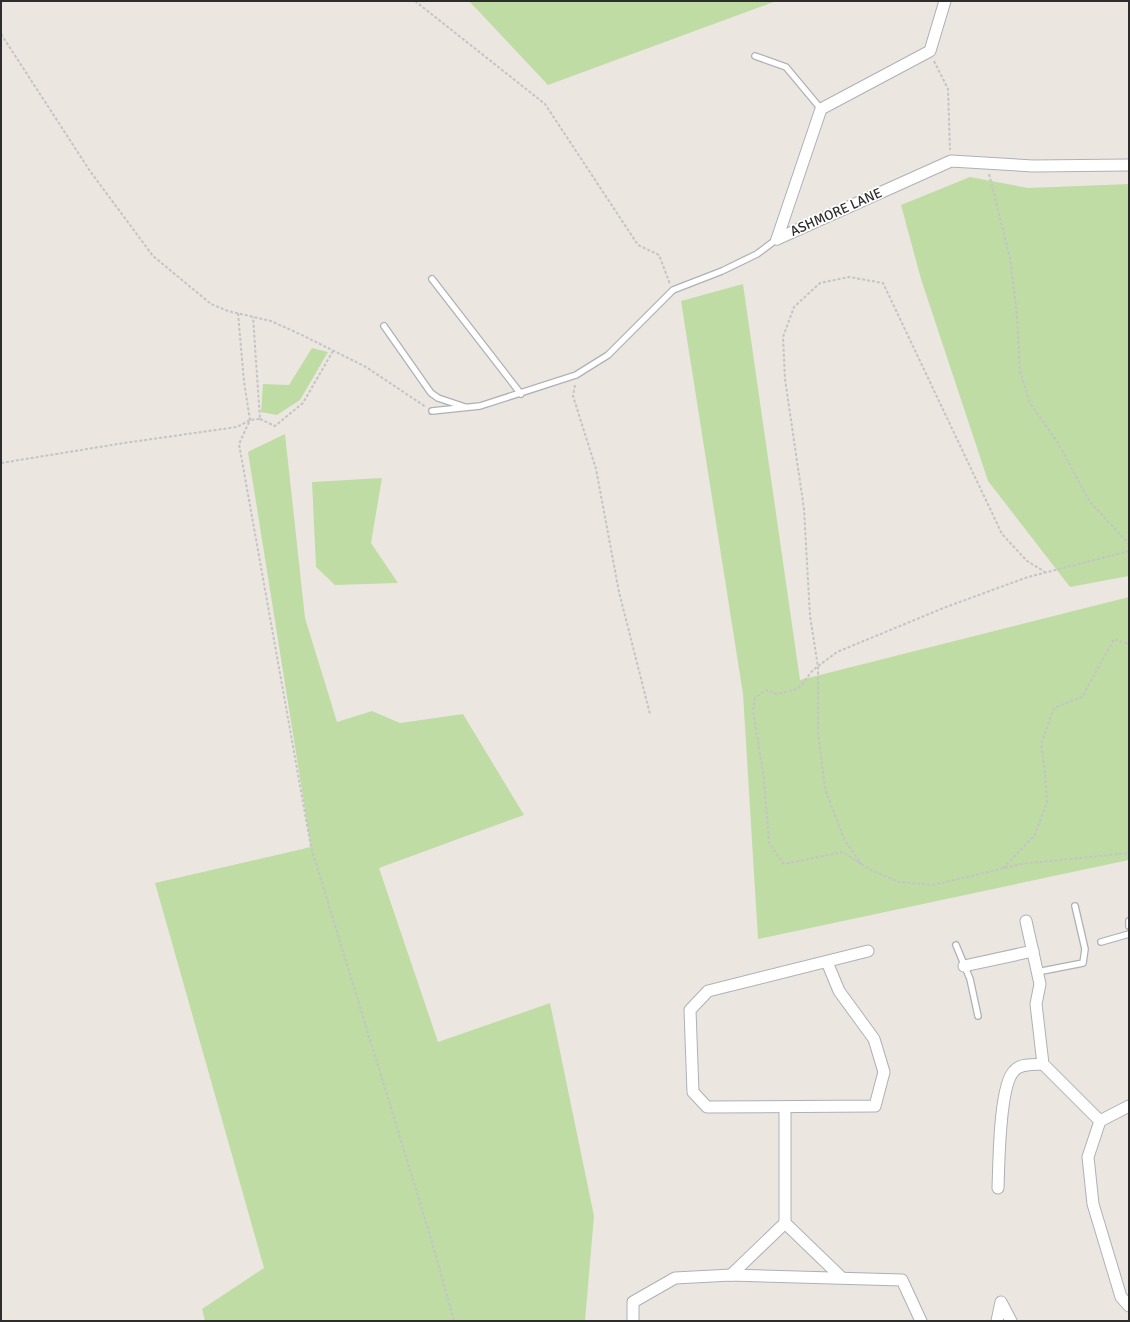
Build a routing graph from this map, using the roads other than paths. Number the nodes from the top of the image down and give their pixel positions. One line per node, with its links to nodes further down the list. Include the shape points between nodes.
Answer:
1 (945, 1): 3 (street, via 930,51)
2 (755, 56): 3 (lane, via 786,67)
3 (822, 109): 5 (street, ASHMORE LANE)
4 (1129, 165): 5 (street, ASHMORE LANE, via 1033,166 951,161)
5 (777, 239): 8 (lane, via 757,254 673,290 608,355 576,375)
6 (432, 279): 8 (lane)
7 (384, 326): 9 (lane, via 431,393)
8 (521, 394): 9 (lane)
9 (467, 408): 10 (lane)
10 (432, 411)
11 (1075, 906): 22 (lane, via 1085,950 1083,963)
12 (1129, 920): 14 (lane)
13 (1026, 921): 18 (street)
14 (1129, 926)
15 (1129, 934): 16 (lane)
16 (1100, 942)
17 (956, 944): 21 (lane)
18 (1033, 950): 21 (street); 22 (street)
19 (868, 951): 20 (street)
20 (827, 962): 26 (street, via 839,991 874,1039 884,1072 875,1106); 26 (street, via 708,991 690,1010 693,1092 707,1107)
21 (964, 966): 23 (lane, via 974,991)
22 (1038, 972): 24 (street, via 1040,984 1036,1004)
23 (978, 1016)
24 (1043, 1064): 27 (street); 28 (street, via 1025,1065 1015,1069 1008,1078 1002,1112)
25 (1129, 1106): 27 (street)
26 (786, 1107): 29 (street)
27 (1100, 1121): 32 (street, via 1088,1157 1093,1204 1121,1297)
28 (998, 1188)
29 (785, 1223): 30 (street); 31 (street)
30 (732, 1274): 31 (street); 33 (street, via 675,1278 633,1302)
31 (841, 1277): 34 (street, via 902,1280)
32 (1129, 1306)
33 (633, 1321)
34 (921, 1321)
35 (997, 1321): 36 (street, via 1001,1302)
36 (1011, 1321)

